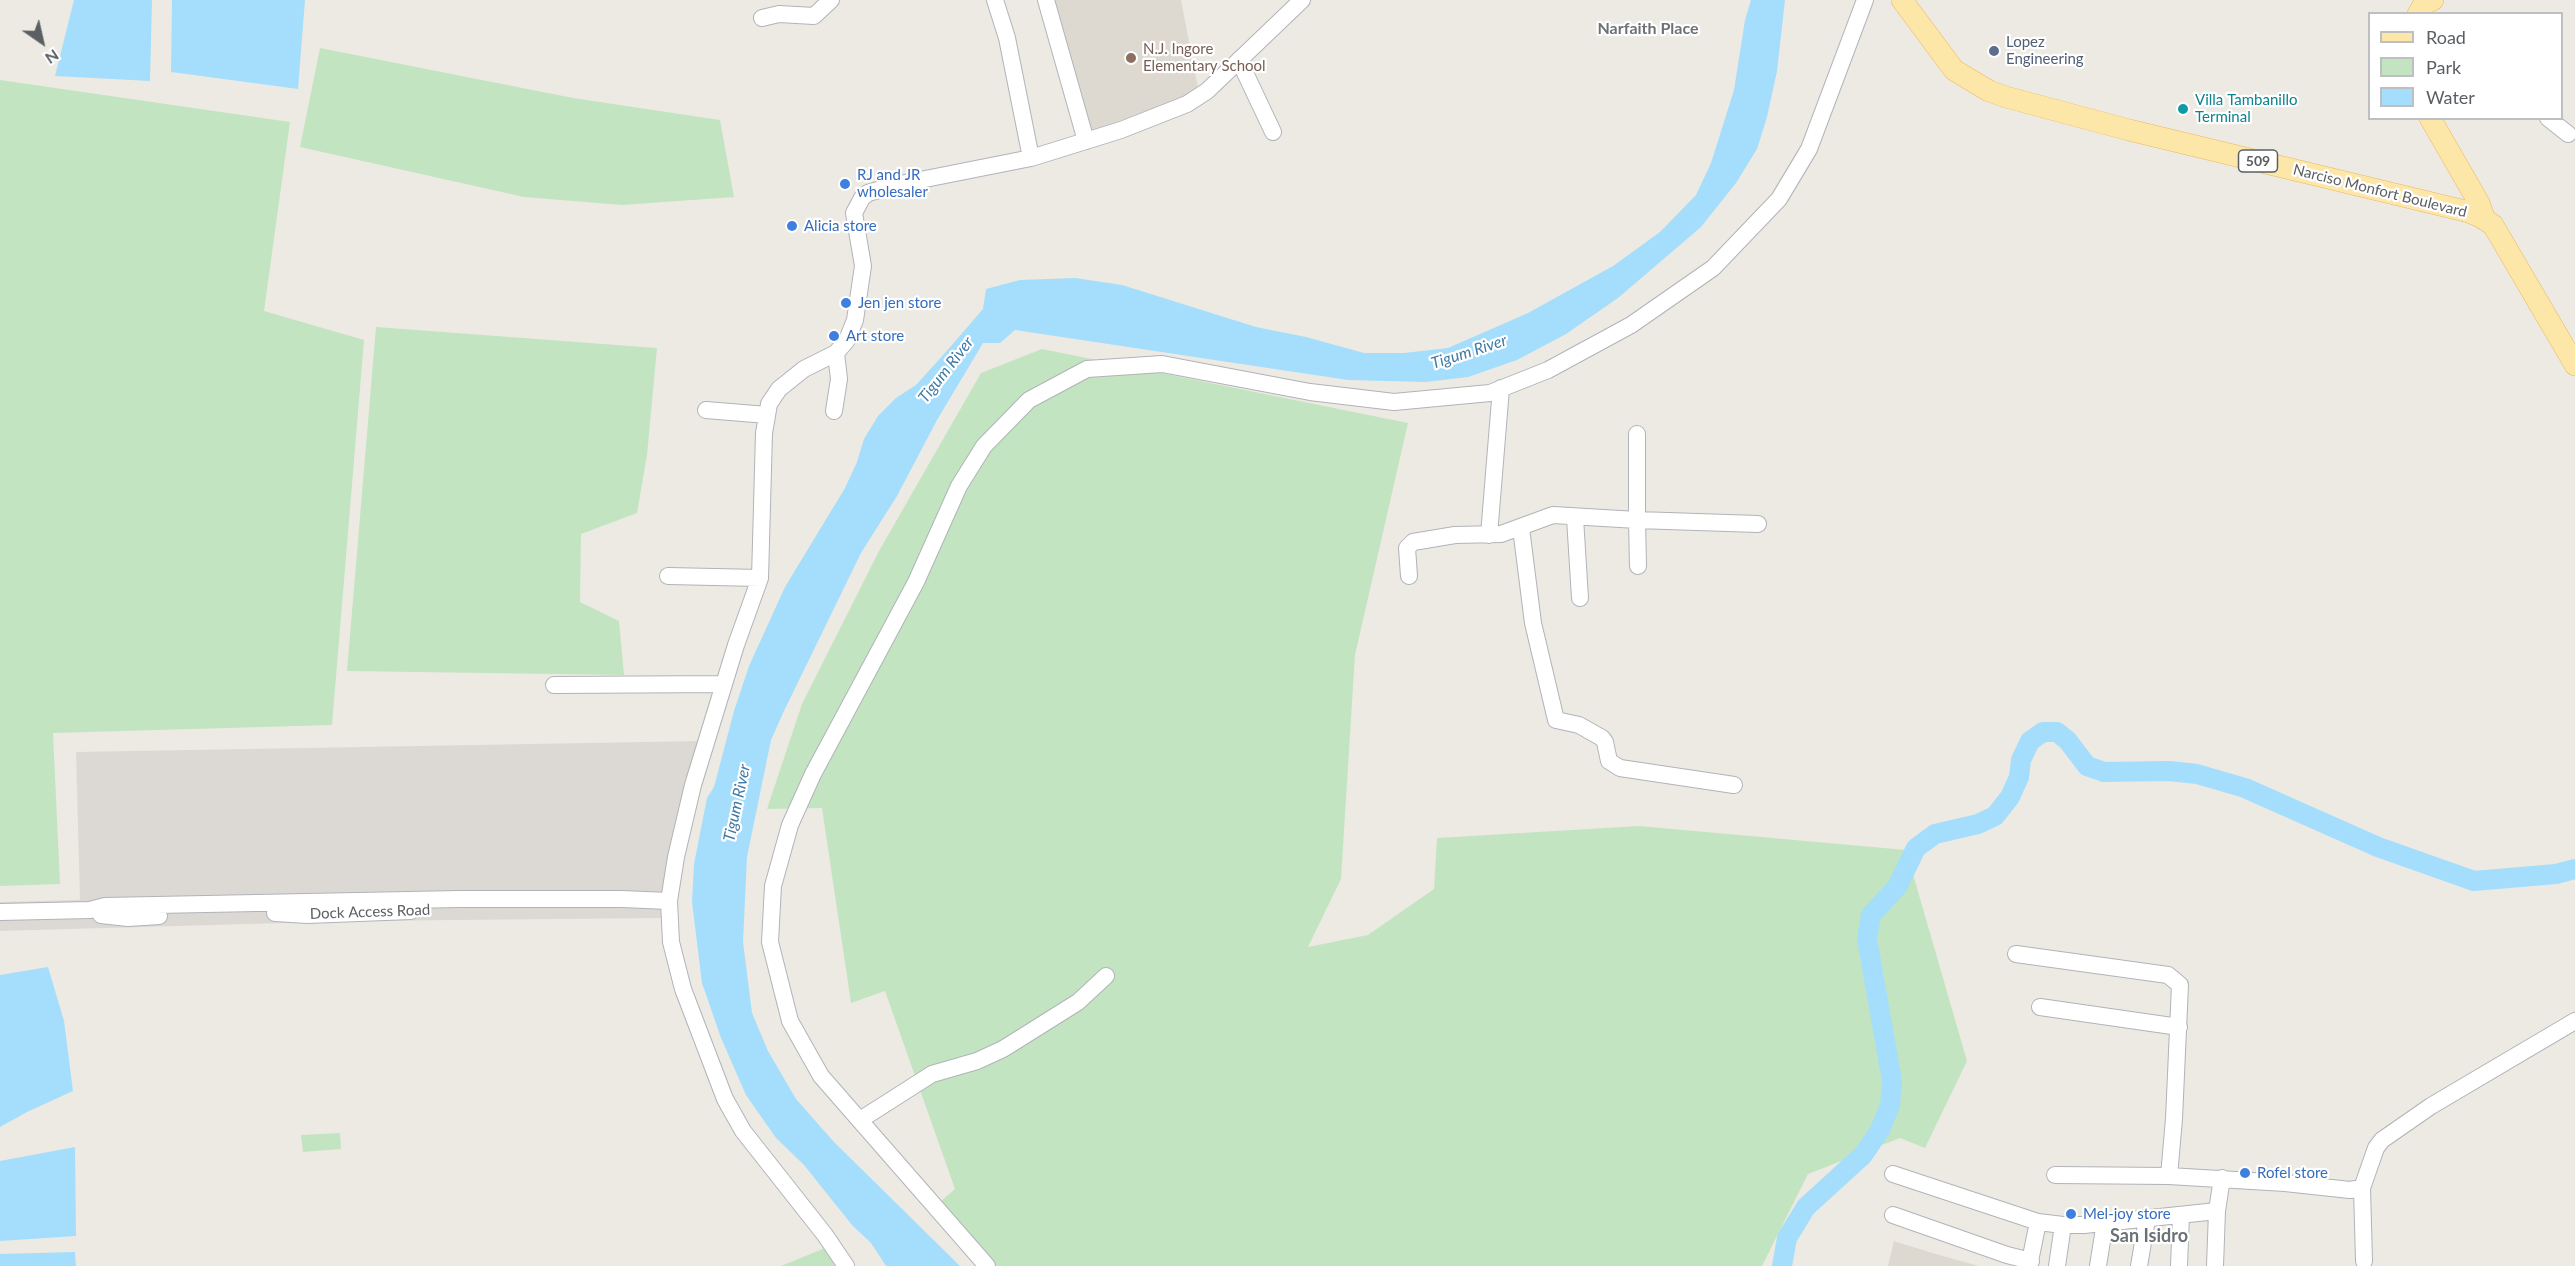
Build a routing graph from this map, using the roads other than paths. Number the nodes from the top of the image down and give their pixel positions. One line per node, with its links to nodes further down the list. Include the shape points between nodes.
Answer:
1 (831, 0): 7 (street, via 814,16 778,14)
2 (994, 0): 14 (street, via 1007,38)
3 (1046, 0): 13 (street)
4 (1302, 0): 8 (street)
5 (1865, 0): 18 (street, via 1809,149 1779,199 1713,268 1631,325 1548,370)
6 (1902, 0): 15 (main road, Narciso Monfort Boulevard / 509, via 1954,70 2006,98 2469,212)
7 (762, 18)
8 (1239, 60): 11 (street); 13 (street, via 1187,104)
9 (2431, 120): 15 (main road, via 2479,202)
10 (2550, 120): 12 (street)
11 (1273, 132)
12 (2568, 134)
13 (1086, 141): 14 (street)
14 (1031, 158): 16 (street, via 895,185 862,198 853,218 863,266 855,320 847,340)
15 (2485, 220): 17 (main road, Narciso Monfort Boulevard / 509, via 2493,225)
16 (836, 353): 20 (street, via 839,379); 21 (street, via 804,369 779,389)
17 (2575, 364)
18 (1501, 388): 27 (street); 43 (street, via 1490,393 1394,402 1310,392 1162,364 1087,369 1029,400 984,446 959,486 916,582 813,774 790,825 773,886 770,942 790,1021 821,1076)
19 (706, 410): 21 (street)
20 (834, 411)
21 (767, 415): 31 (street)
22 (1637, 434): 24 (street)
23 (1575, 518): 24 (street); 26 (street, via 1553,515); 32 (street)
24 (1637, 520): 25 (street); 28 (street)
25 (1758, 524)
26 (1521, 528): 27 (street); 35 (street, via 1533,623 1556,720 1579,725 1602,738 1609,761 1620,768)
27 (1489, 535): 30 (street, via 1455,535 1413,542 1407,548)
28 (1638, 566)
29 (668, 576): 31 (street)
30 (1409, 576)
31 (760, 578): 33 (street)
32 (1580, 598)
33 (724, 684): 34 (street); 36 (street, via 693,785)
34 (554, 685)
35 (1734, 785)
36 (669, 902): 37 (street, Dock Access Road, via 459,898); 58 (street, via 671,942 682,989 724,1099 743,1131)
37 (0, 912)
38 (2016, 954): 42 (street, via 2168,975 2180,986)
39 (1106, 976): 43 (street, via 1078,1002 1003,1049 932,1074)
40 (2040, 1007): 42 (street)
41 (2575, 1021): 48 (street, via 2431,1106 2382,1140)
42 (2179, 1027): 46 (street)
43 (860, 1120): 59 (street)
44 (1893, 1174): 53 (street)
45 (2055, 1175): 46 (street)
46 (2169, 1176): 47 (street)
47 (2222, 1178): 48 (street); 49 (street)
48 (2362, 1188): 56 (street)
49 (2217, 1211): 51 (street); 64 (street)
50 (1893, 1215): 57 (street)
51 (2181, 1215): 52 (street); 63 (street)
52 (2148, 1219): 54 (street); 62 (street)
53 (2038, 1222): 55 (street); 57 (street)
54 (2105, 1222): 55 (street); 61 (street)
55 (2063, 1225): 60 (street)
56 (2364, 1261)
57 (2030, 1263)
58 (846, 1266)
59 (987, 1266)
60 (2057, 1266)
61 (2098, 1266)
62 (2139, 1266)
63 (2179, 1266)
64 (2215, 1266)

